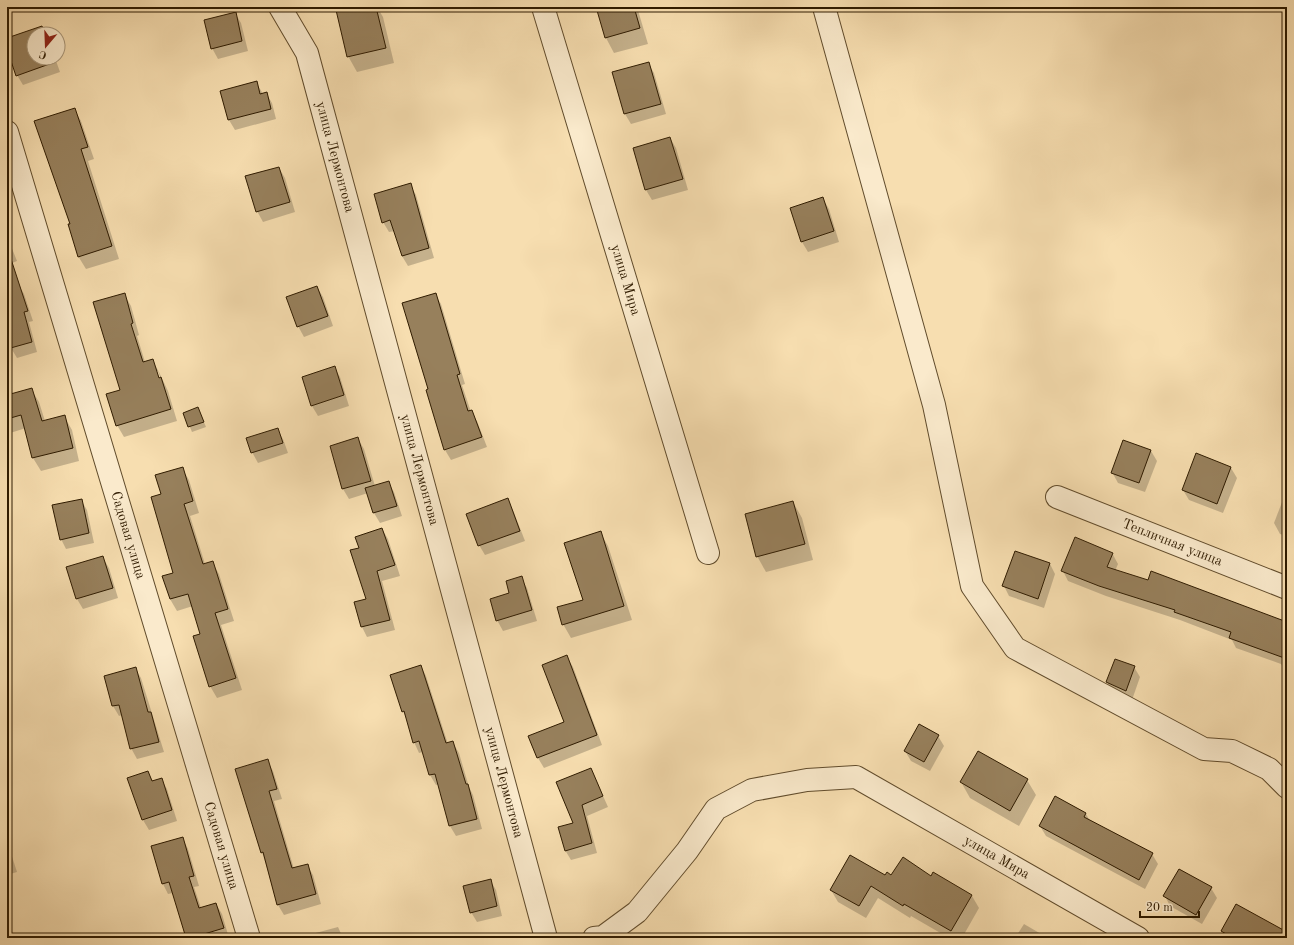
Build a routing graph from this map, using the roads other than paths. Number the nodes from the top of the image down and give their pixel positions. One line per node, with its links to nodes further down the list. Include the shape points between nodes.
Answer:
1 (280, 7): 10 (street, улица Лермонтова, via 307,53)
2 (543, 7): 6 (street, улица Мира)
3 (824, 7): 8 (street, via 934,405 972,586 1015,648 1204,749 1232,751 1269,769)
4 (7, 132): 9 (street, Садовая улица)
5 (1057, 497): 7 (street, Тепличная улица)
6 (708, 553)
7 (1287, 588)
8 (1287, 787)
9 (249, 938)
10 (546, 938)
11 (594, 938): 12 (street, улица Мира, via 603,937 637,912 687,851 716,809 752,790 807,780 856,777)
12 (1138, 938)

